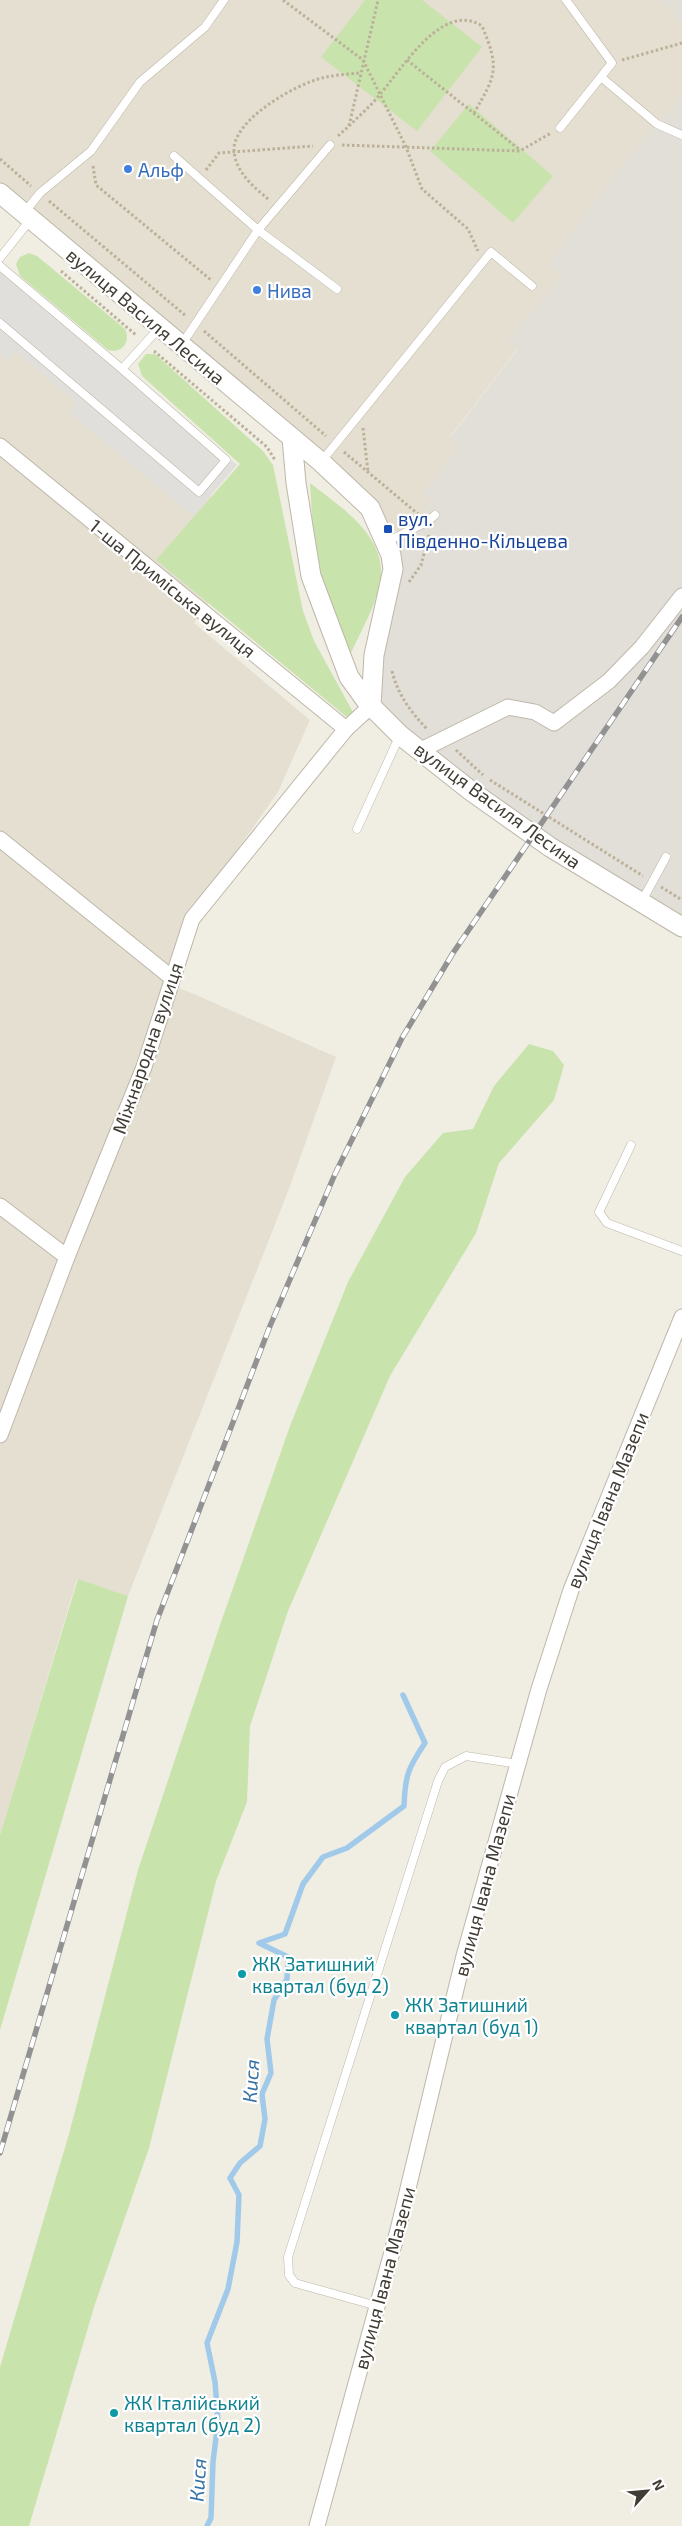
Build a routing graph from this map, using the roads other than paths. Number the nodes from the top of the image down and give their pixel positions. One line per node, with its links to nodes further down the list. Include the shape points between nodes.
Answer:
1 (224, 0): 9 (lane, via 206,28 140,82 91,150 40,193)
2 (566, 0): 3 (lane, via 612,63)
3 (601, 77): 4 (lane); 5 (lane, via 657,124)
4 (560, 128)
5 (682, 135)
6 (330, 145): 10 (lane)
7 (174, 156): 10 (lane)
8 (0, 193): 9 (street, вулиця Василя Лесина)
9 (27, 216): 11 (lane); 16 (street, вулиця Василя Лесина)
10 (258, 230): 14 (lane); 17 (lane)
11 (0, 258)
12 (0, 266): 18 (lane)
13 (532, 286): 21 (lane, via 491,252)
14 (337, 289)
15 (0, 323): 18 (lane, via 200,492 226,460)
16 (160, 327): 17 (street, вулиця Василя Лесина); 18 (lane)
17 (181, 345): 19 (street, вулиця Василя Лесина)
18 (122, 369)
19 (292, 438): 21 (street, вулиця Василя Лесина); 25 (street, вулиця Василя Лесина, via 311,576 349,677)
20 (0, 446): 26 (street, 1-ша Приміська вулиця)
21 (321, 462): 23 (street, вулиця Василя Лесина, via 370,508)
22 (435, 516): 23 (lane)
23 (386, 542): 25 (street, вулиця Василя Лесина, via 393,569 374,655)
24 (682, 596): 28 (street, via 642,647 609,681 554,723 535,712 508,707)
25 (371, 706): 26 (street, Міжнародна вулиця); 27 (street, вулиця Василя Лесина)
26 (346, 729): 34 (street, Міжнародна вулиця, via 192,919)
27 (400, 735): 28 (street, вулиця Василя Лесина); 29 (lane)
28 (421, 750): 32 (street, вулиця Василя Лесина, via 550,847)
29 (357, 829)
30 (0, 839): 34 (street)
31 (666, 857): 32 (lane)
32 (641, 902): 33 (street, вулиця Василя Лесина)
33 (682, 927)
34 (172, 978): 38 (street, Міжнародна вулиця, via 144,1067)
35 (631, 1145): 37 (lane, via 599,1212 602,1219)
36 (0, 1206): 38 (street)
37 (682, 1251)
38 (67, 1257): 40 (street, Міжнародна вулиця)
39 (682, 1317): 41 (street, вулиця Івана Мазепи, via 570,1590)
40 (0, 1435)
41 (518, 1764): 42 (street, вулиця Івана Мазепи, via 464,1956); 42 (lane, via 466,1756 445,1767 438,1781 288,2257 289,2275 295,2283)
42 (377, 2306): 43 (street, вулиця Івана Мазепи)
43 (316, 2526)

